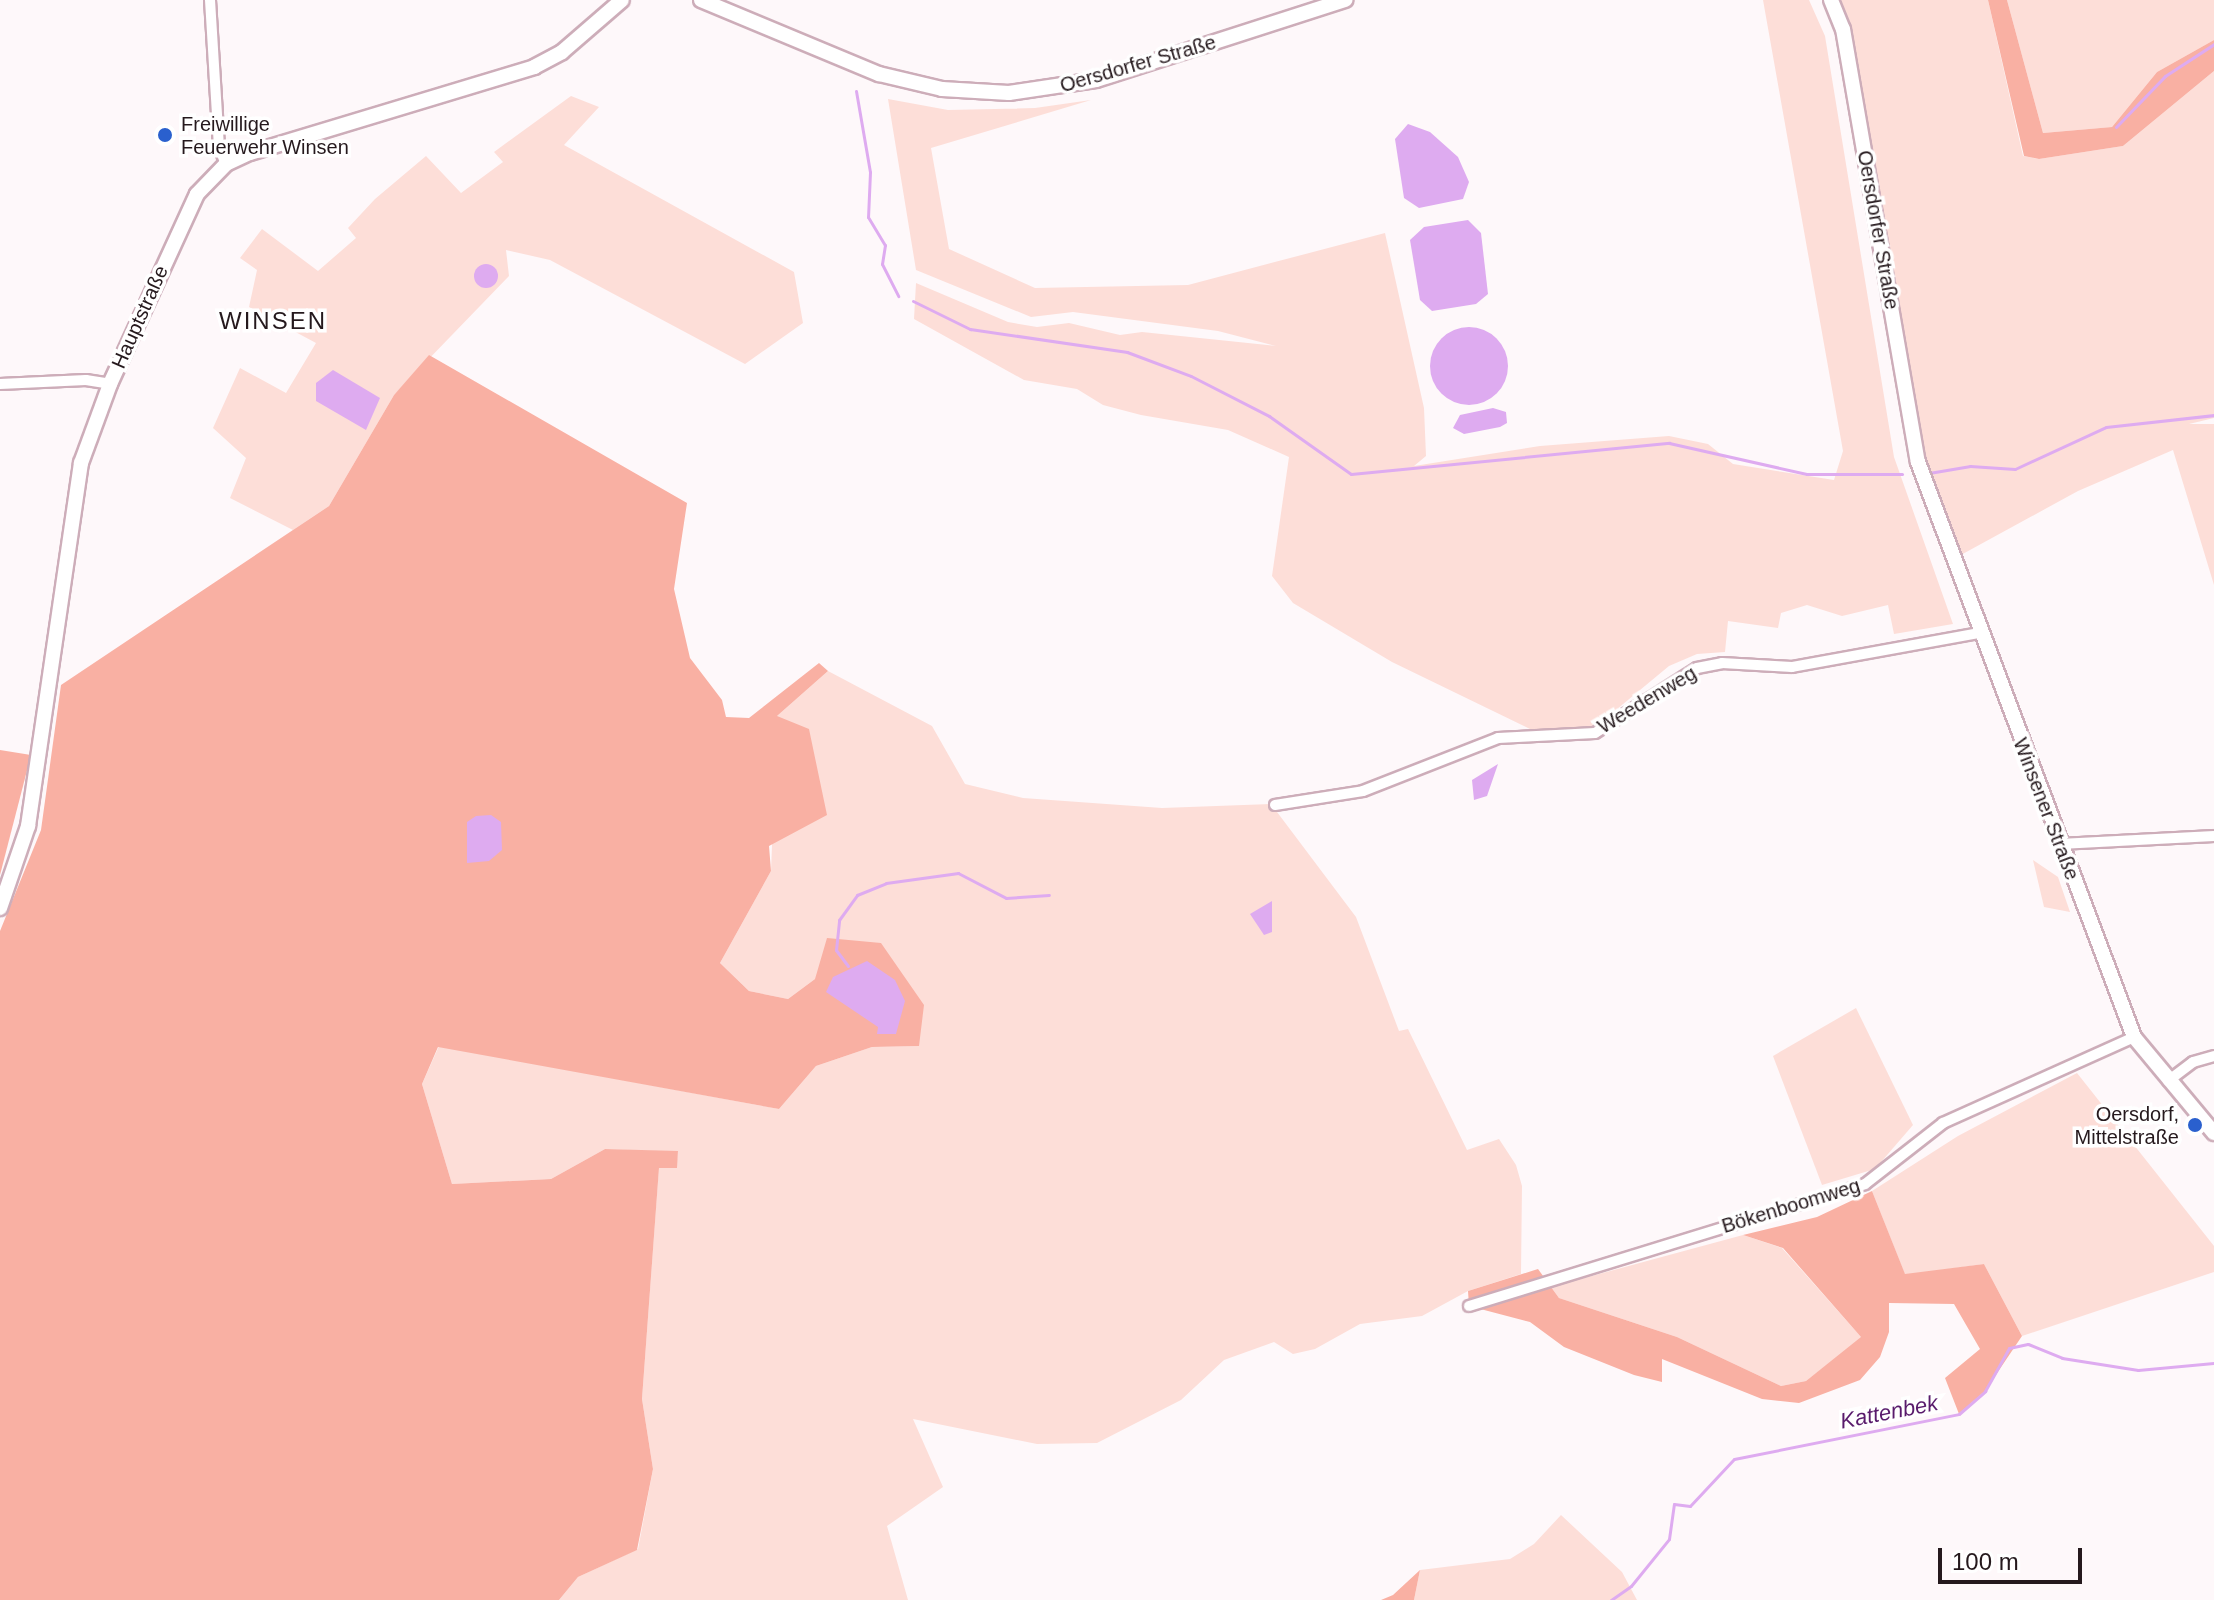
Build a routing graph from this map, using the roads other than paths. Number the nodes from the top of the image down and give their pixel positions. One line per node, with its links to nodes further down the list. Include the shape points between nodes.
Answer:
1 (210, 0): 6 (street, via 219,147)
2 (622, 0): 6 (street, Hauptstraße, via 562,52 534,67 274,144)
3 (701, 0): 4 (street, Oersdorfer Straße, via 879,74 942,89 1009,93 1096,80)
4 (1345, 0)
5 (1831, 0): 9 (street, Oersdorfer Straße, via 1843,29)
6 (226, 164): 8 (street, Hauptstraße, via 185,213)
7 (0, 384): 8 (street)
8 (110, 384): 14 (street, Hauptstraße, via 81,463 28,826)
9 (1918, 462): 10 (street, Winsener Straße)
10 (1979, 633): 11 (street, Weedenweg, via 1792,667 1722,663 1697,668 1595,733 1498,738 1363,791); 13 (street, Winsener Straße)
11 (1275, 805)
12 (2214, 836): 13 (street)
13 (2060, 844): 15 (street, Winsener Straße)
14 (0, 908)
15 (2134, 1037): 17 (street, Winsener Straße); 19 (street, Bökenboomweg, via 1943,1123 1865,1184)
16 (2214, 1056): 17 (street, via 2193,1062)
17 (2168, 1081): 18 (street, Winsener Straße)
18 (2214, 1133)
19 (1469, 1306)

